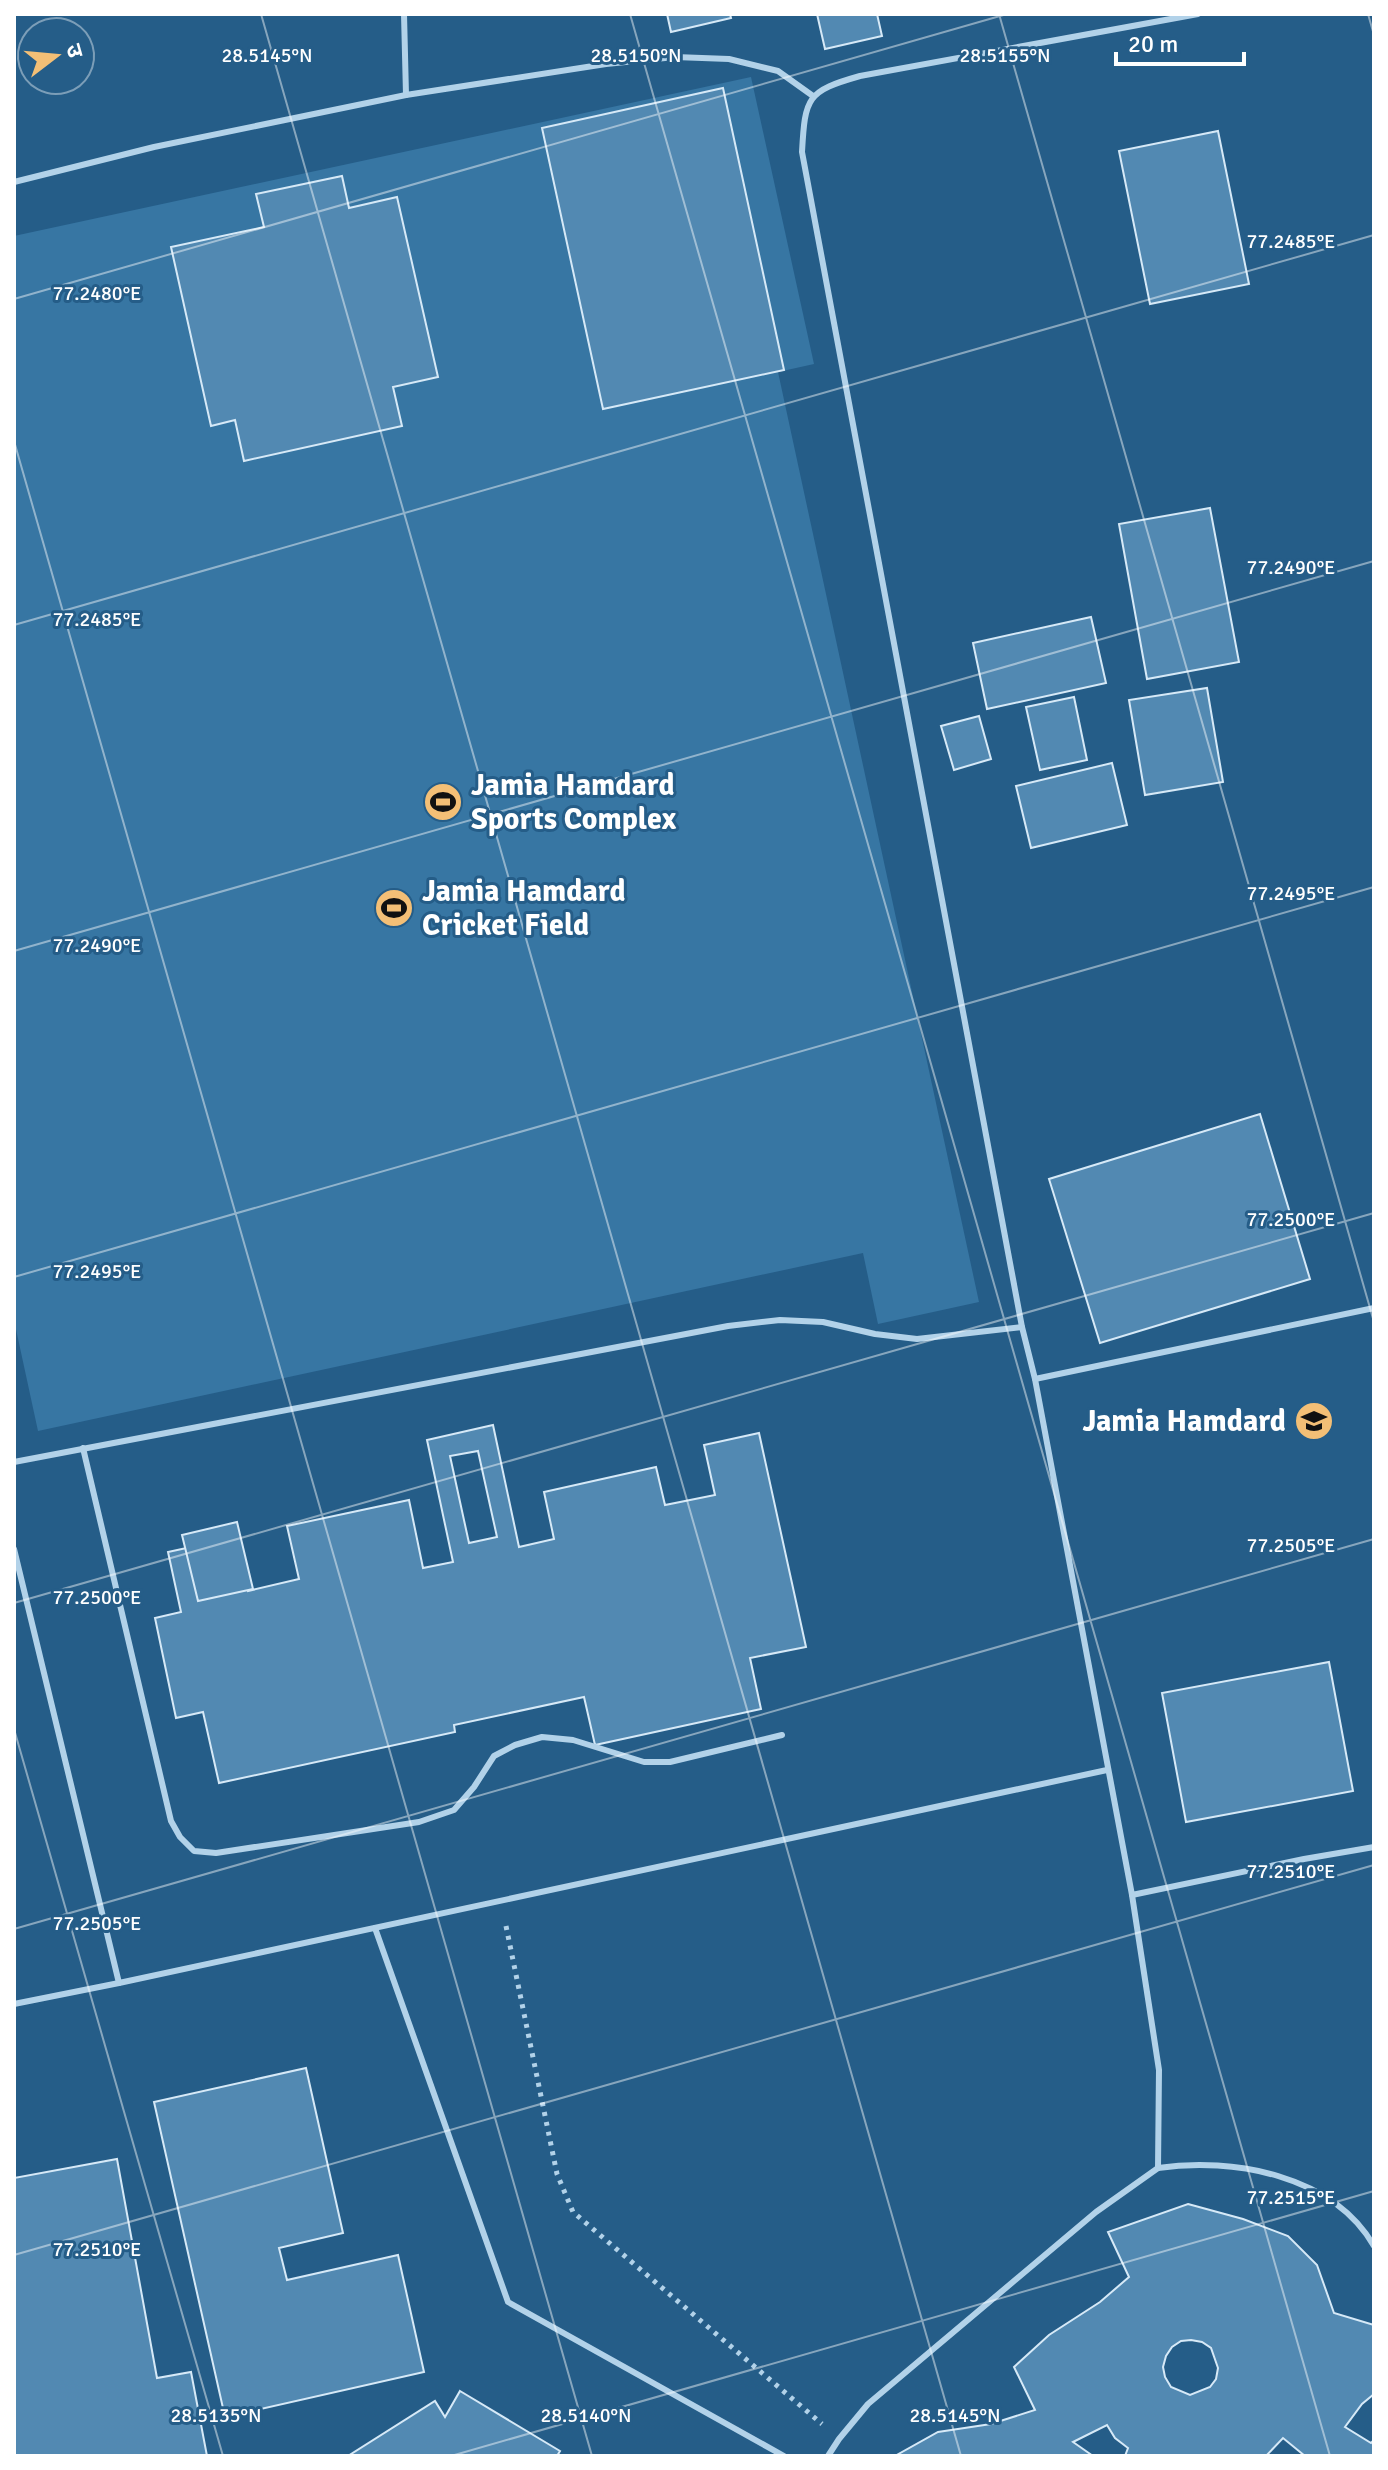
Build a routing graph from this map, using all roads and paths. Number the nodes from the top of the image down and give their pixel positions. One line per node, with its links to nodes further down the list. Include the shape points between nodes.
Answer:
1 (404, 14): 3 (lane)
2 (1198, 14): 4 (lane, via 860,76 828,85)
3 (406, 95): 4 (lane, via 675,57 729,59 778,71); 5 (lane)
4 (813, 96): 7 (lane, via 804,114 802,152)
5 (14, 182)
6 (1374, 1308): 8 (lane)
7 (1022, 1327): 8 (lane); 9 (lane, via 917,1339 823,1322 728,1326)
8 (1035, 1379): 13 (lane)
9 (83, 1448): 10 (lane); 12 (lane, via 171,1821 194,1851 216,1853 419,1822 454,1810 494,1756 542,1737 573,1740 644,1762 670,1762)
10 (14, 1462)
11 (14, 1549): 18 (lane)
12 (782, 1735)
13 (1107, 1770): 15 (lane); 16 (lane)
14 (1374, 1847): 15 (lane)
15 (1132, 1895): 20 (lane, via 1159,2070)
16 (501, 1901): 17 (lane); 22 (path, via 557,2174 573,2212)
17 (375, 1928): 18 (lane); 23 (lane, via 508,2302)
18 (119, 1983): 19 (lane)
19 (14, 2004)
20 (1158, 2168): 21 (lane, via 1189,2163 1255,2169 1315,2190 1364,2228); 22 (lane, via 1096,2212 880,2394)
21 (1374, 2246)
22 (839, 2439): 24 (lane)
23 (784, 2456)
24 (828, 2456)

